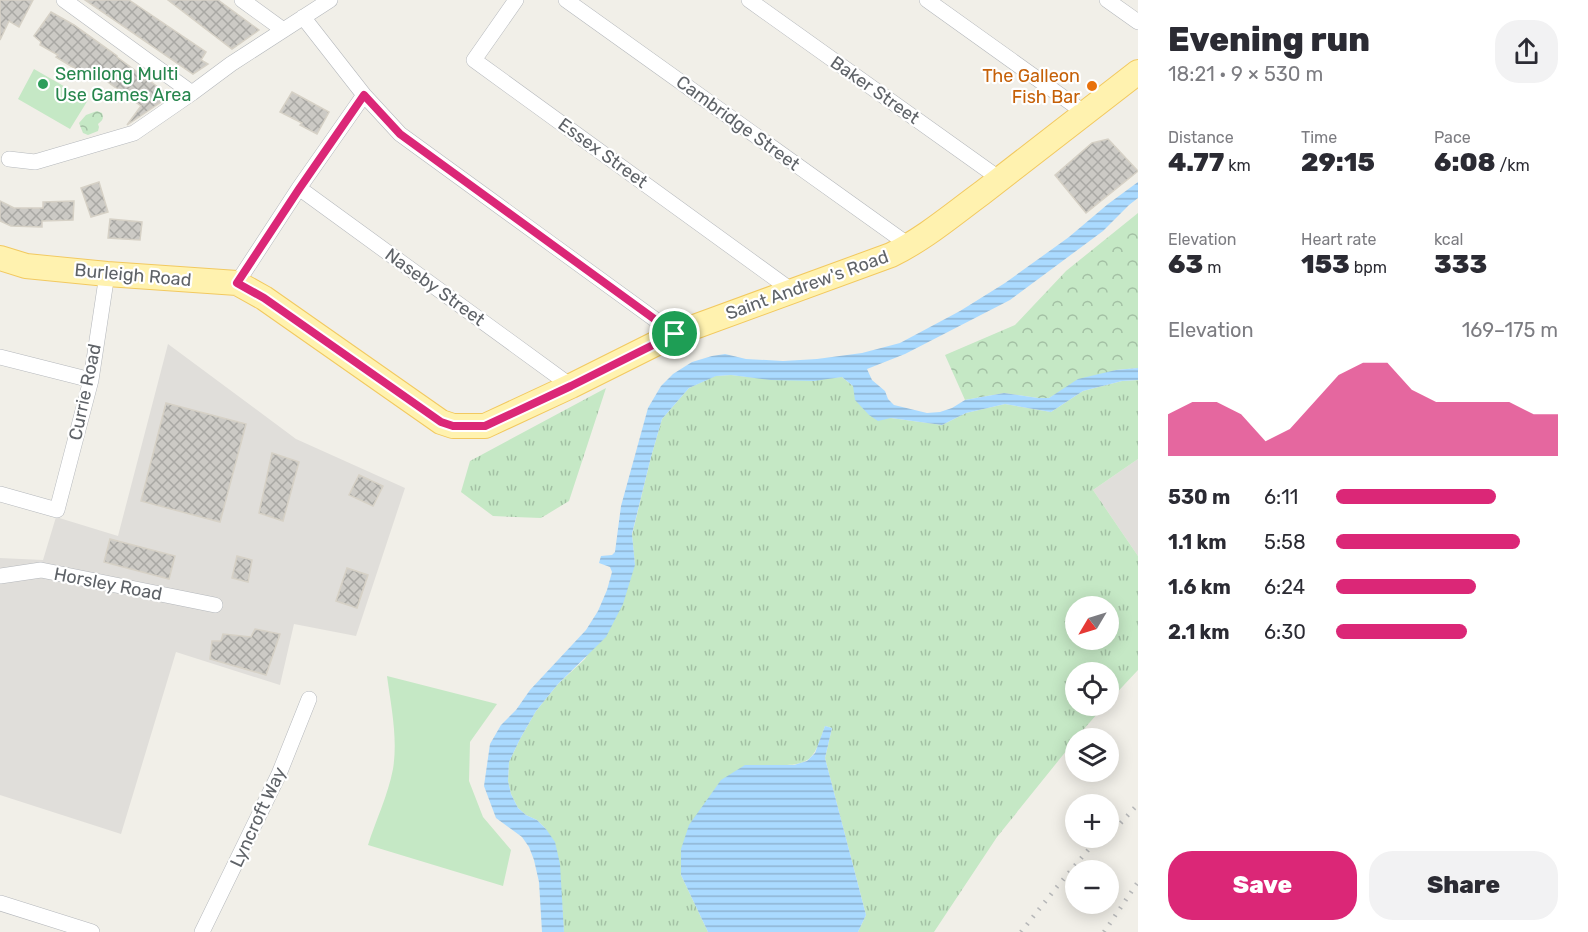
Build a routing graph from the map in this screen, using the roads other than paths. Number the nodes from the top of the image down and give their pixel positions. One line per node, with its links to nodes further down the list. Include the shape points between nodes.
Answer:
1 (64, 0): 13 (street)
2 (242, 0): 11 (street)
3 (330, 0): 9 (street)
4 (516, 0): 23 (street, Essex Street, via 474,60)
5 (566, 0): 19 (street, Cambridge Street)
6 (749, 0): 17 (street, Baker Street)
7 (927, 0): 15 (street)
8 (1107, 0): 10 (street)
9 (303, 17): 11 (street); 14 (street)
10 (1138, 22)
11 (282, 29): 13 (street)
12 (1138, 72): 15 (main road, Saint Andrew's Road)
13 (192, 93): 16 (street, via 134,133 35,162)
14 (364, 95): 18 (street); 25 (street, via 400,134)
15 (1084, 113): 17 (main road, Saint Andrew's Road)
16 (9, 159)
17 (1000, 179): 19 (main road, Saint Andrew's Road)
18 (299, 189): 22 (street); 28 (street, Naseby Street)
19 (909, 246): 23 (main road, Saint Andrew's Road)
20 (0, 258): 21 (main road, Burleigh Road, via 26,266)
21 (107, 274): 22 (main road, Burleigh Road); 27 (street, Currie Road)
22 (237, 283): 24 (main road, Burleigh Road)
23 (791, 290): 25 (main road, Saint Andrew's Road)
24 (264, 298): 28 (main road, Saint Andrew's Road, via 441,422 453,426 485,426)
25 (675, 334): 28 (main road, Saint Andrew's Road)
26 (0, 357): 27 (street)
27 (91, 380): 29 (street, Currie Road, via 57,510)
28 (571, 386)
29 (0, 494)
30 (0, 576): 31 (street, Horsley Road, via 42,570)
31 (215, 605)
32 (309, 699): 35 (street, Lyncroft Way, via 279,774)
33 (0, 903): 34 (street)
34 (92, 932)
35 (202, 932)

